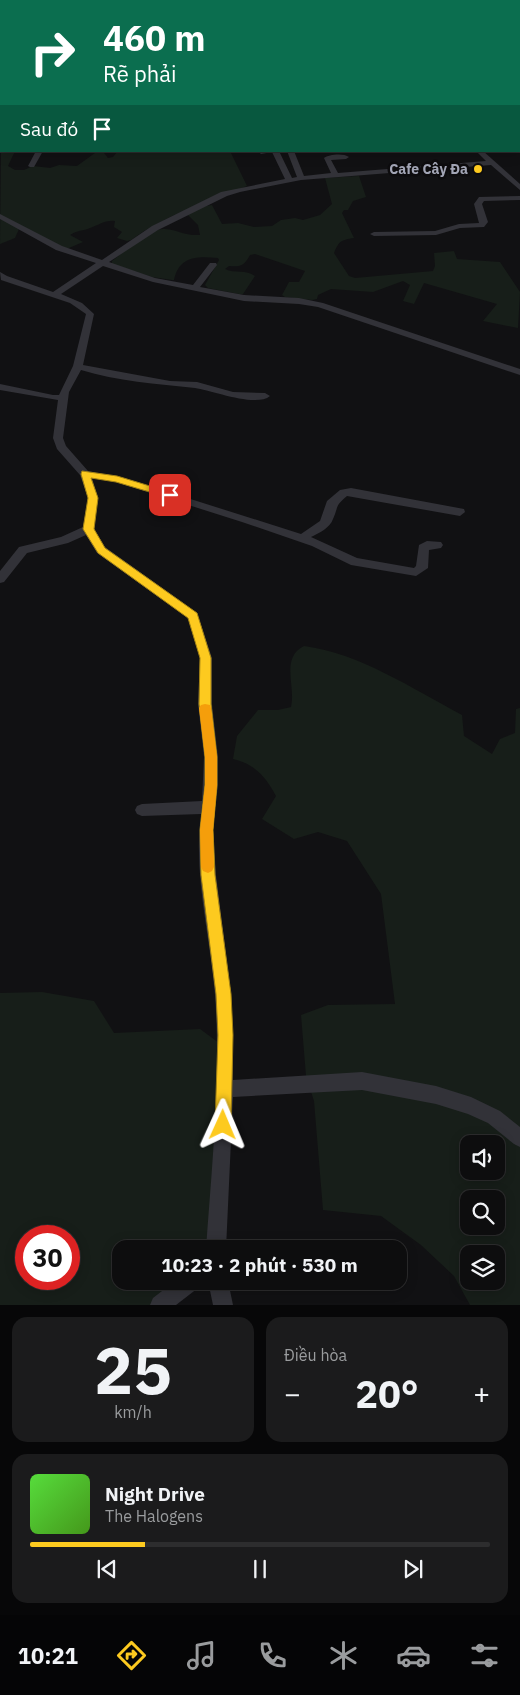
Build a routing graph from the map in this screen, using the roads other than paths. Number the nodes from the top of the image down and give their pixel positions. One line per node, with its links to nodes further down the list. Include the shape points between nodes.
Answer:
1 (39, 152): 7 (street)
2 (275, 152): 10 (street)
3 (290, 152): 9 (street)
4 (480, 152): 6 (street)
5 (346, 157): 8 (street, via 327,158)
6 (491, 164): 8 (street); 11 (street)
7 (32, 166)
8 (336, 176): 9 (street)
9 (302, 178): 10 (street)
10 (288, 179): 15 (street, via 224,194 155,228)
11 (520, 188)
12 (520, 198): 14 (street, via 482,199 478,204 484,222 481,225 436,232)
13 (0, 216): 15 (street, via 59,248)
14 (374, 234)
15 (102, 263): 18 (street, via 153,280); 19 (street)
16 (213, 265): 18 (street)
17 (0, 274): 19 (street)
18 (196, 287): 21 (street, via 251,298 320,304)
19 (54, 294): 20 (street, via 82,306 90,314)
20 (78, 366): 23 (street, via 170,384 197,385 233,395); 24 (street)
21 (520, 372)
22 (0, 387): 24 (street, via 53,398)
23 (265, 396)
24 (63, 397): 25 (street, via 58,438 61,447)
25 (85, 474): 27 (street, via 93,498); 28 (street, via 117,479)
26 (460, 512): 28 (street, via 344,493 331,504 324,524)
27 (88, 529): 30 (street, via 64,540 23,550); 31 (street, via 101,550 193,616 206,658 205,704 211,757)
28 (302, 538): 29 (street, via 355,562 416,572 422,568 423,548)
29 (437, 545)
30 (0, 579)
31 (208, 807): 32 (street); 33 (street, via 208,875 224,994)
32 (142, 810)
33 (224, 1089): 34 (street, via 362,1081 471,1106 494,1117); 35 (street)
34 (520, 1138)
35 (216, 1240)
36 (179, 1290): 38 (street)
37 (220, 1290): 39 (street)
38 (160, 1305)
39 (223, 1305)

